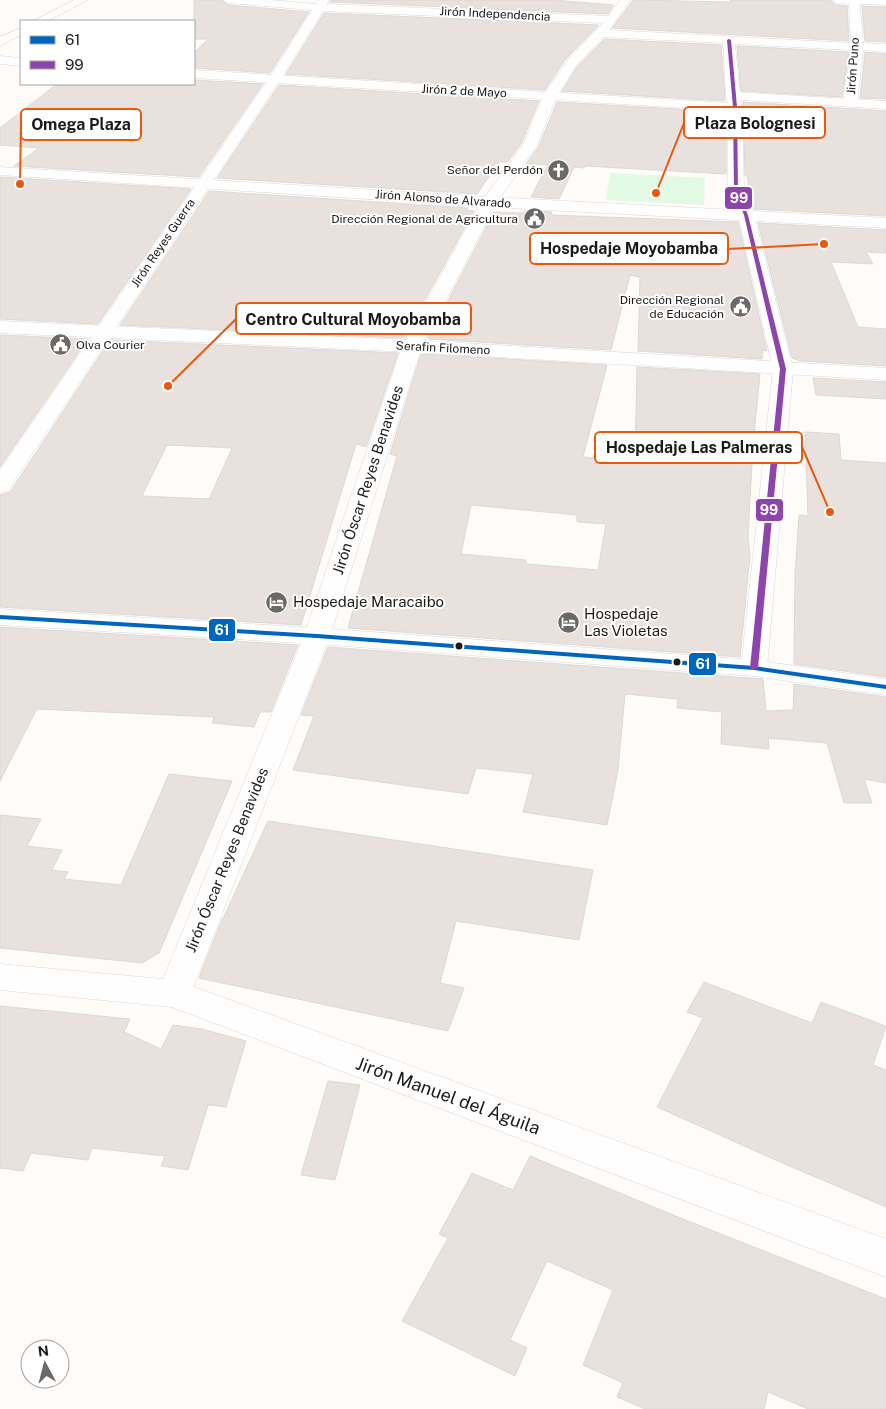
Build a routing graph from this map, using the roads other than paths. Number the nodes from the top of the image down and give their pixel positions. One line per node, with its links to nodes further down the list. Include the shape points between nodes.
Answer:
1 (82, 0): 9 (street)
2 (228, 0): 7 (street, Jirón Independencia)
3 (625, 0): 10 (street, Jirón Óscar Reyes Benavides)
4 (837, 0): 5 (street)
5 (854, 0): 6 (street); 14 (street, Jirón Puno)
6 (886, 2)
7 (321, 3): 8 (street, Jirón Independencia, via 481,13); 19 (street, Jirón Reyes Guerra)
8 (506, 7): 10 (street, Jirón Independencia)
9 (41, 20)
10 (605, 27): 12 (street, Jirón Independencia); 20 (street, Jirón Óscar Reyes Benavides, via 571,64)
11 (20, 32): 13 (street)
12 (729, 40): 14 (street, Jirón Independencia); 21 (street)
13 (0, 42)
14 (856, 47): 15 (street, Jirón Independencia); 22 (street, Jirón Puno)
15 (886, 48)
16 (0, 60): 17 (street)
17 (20, 62)
18 (195, 74): 19 (street, Jirón 2 de Mayo)
19 (274, 80): 20 (street, Jirón 2 de Mayo); 25 (street, Jirón Reyes Guerra)
20 (550, 96): 21 (street, Jirón 2 de Mayo); 26 (street, Jirón Óscar Reyes Benavides, via 530,145)
21 (734, 102): 22 (street, Jirón 2 de Mayo); 27 (street, via 736,192)
22 (850, 103): 23 (street, Jirón 2 de Mayo)
23 (886, 105)
24 (0, 171): 25 (street, Jirón Alonso de Alvarado)
25 (203, 184): 26 (street, Jirón Alonso de Alvarado); 30 (street, Jirón Reyes Guerra)
26 (488, 202): 27 (street, Jirón Alonso de Alvarado); 31 (street, Jirón Óscar Reyes Benavides)
27 (746, 215): 28 (street, Jirón Alonso de Alvarado); 32 (street)
28 (886, 223)
29 (0, 327): 30 (street, Serafin Filomeno)
30 (103, 332): 31 (street, Serafin Filomeno); 34 (street, Jirón Reyes Guerra)
31 (412, 346): 32 (street, Serafin Filomeno); 36 (street, Jirón Óscar Reyes Benavides)
32 (783, 369): 33 (street, Serafin Filomeno); 37 (street)
33 (886, 374)
34 (0, 486)
35 (0, 617): 36 (street)
36 (317, 636): 37 (street); 40 (street, Jirón Óscar Reyes Benavides)
37 (754, 668): 38 (street)
38 (886, 687)
39 (0, 977): 40 (street, Jirón Manuel del Águila)
40 (174, 994): 41 (street, Jirón Manuel del Águila)
41 (886, 1258)

